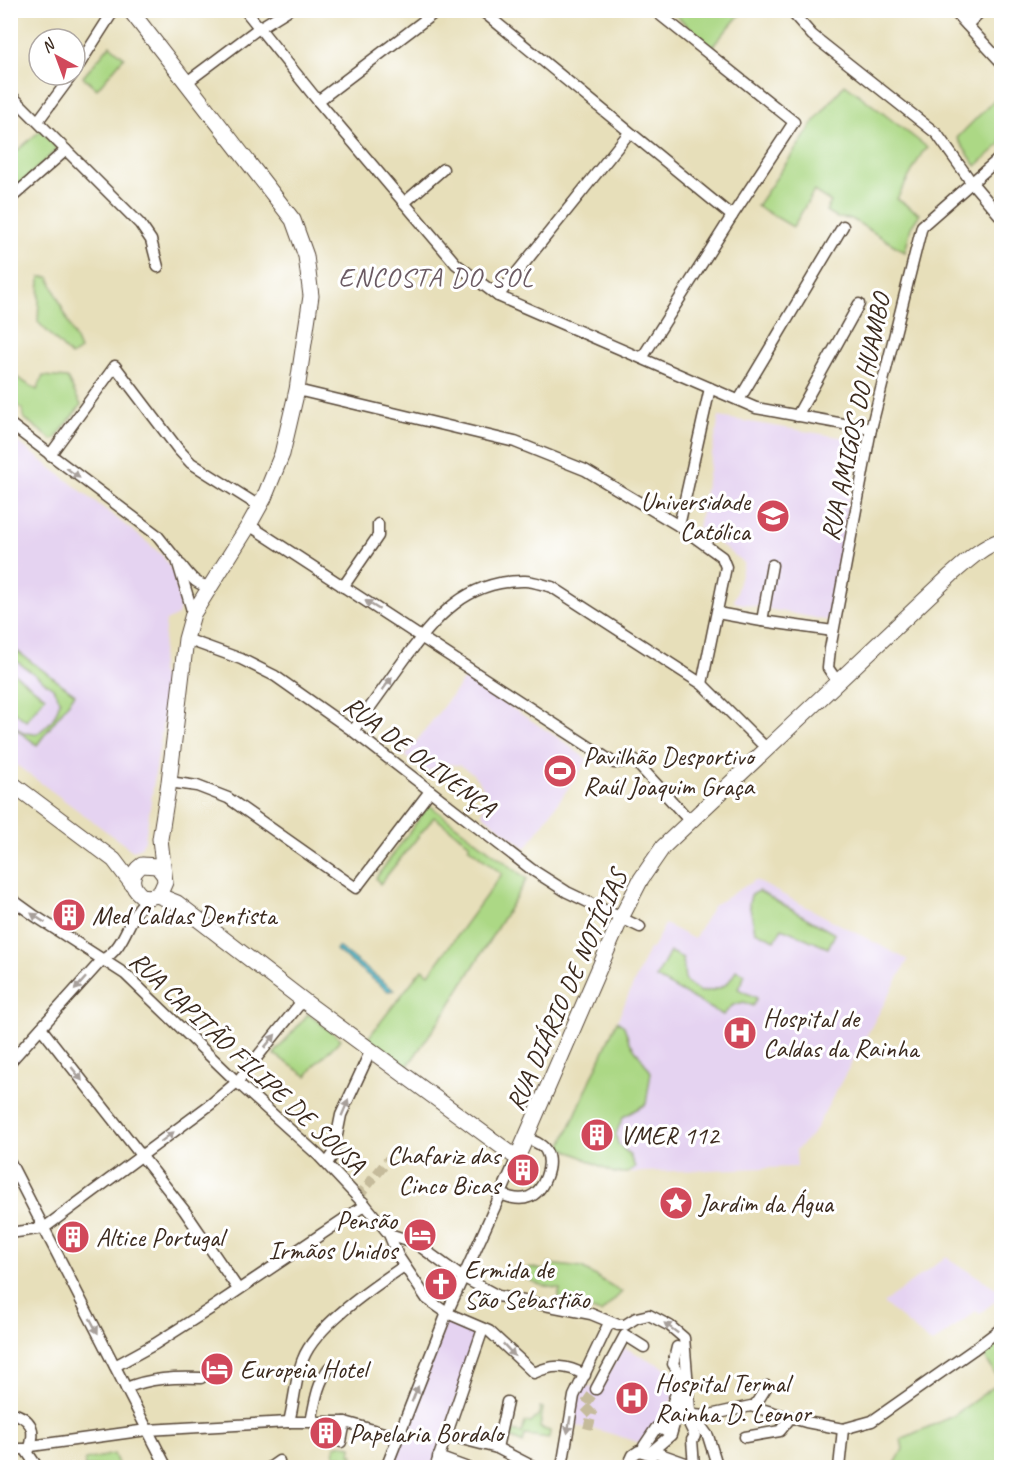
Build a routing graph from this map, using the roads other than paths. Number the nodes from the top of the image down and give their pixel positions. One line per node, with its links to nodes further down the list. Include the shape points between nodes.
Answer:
1 (114, 10): 13 (street)
2 (130, 10): 15 (main road)
3 (245, 10): 12 (street)
4 (288, 10): 12 (street)
5 (438, 10): 18 (street)
6 (481, 10): 20 (street)
7 (654, 10): 27 (street, via 794,122)
8 (790, 10): 24 (street, via 812,35 937,134)
9 (953, 10): 11 (street)
10 (982, 10): 11 (street)
11 (967, 25): 14 (street)
12 (259, 28): 15 (street); 18 (street)
13 (87, 52)
14 (1002, 63)
15 (187, 82): 35 (main road, via 288,213 302,242 312,296)
16 (63, 87): 19 (street)
17 (10, 94): 19 (street)
18 (318, 101): 26 (street)
19 (38, 121): 21 (street)
20 (629, 133): 27 (street); 31 (street)
21 (66, 150): 25 (street); 30 (street, via 140,224 152,240)
22 (1002, 156): 24 (street, RUA AMIGOS DO HUAMBO)
23 (443, 169): 26 (street)
24 (972, 183): 28 (street); 39 (street, RUA AMIGOS DO HUAMBO, via 922,226)
25 (10, 199)
26 (404, 202): 31 (street, via 456,264)
27 (732, 216): 33 (street)
28 (1002, 218)
29 (843, 226): 36 (street)
30 (158, 267)
31 (498, 296): 33 (street)
32 (858, 304): 37 (street)
33 (642, 358): 34 (street)
34 (710, 388): 36 (street); 44 (street)
35 (297, 390): 41 (main road, via 282,454); 44 (street, via 515,442 585,470)
36 (739, 400): 37 (street, via 756,408)
37 (797, 416): 39 (street)
38 (10, 424): 40 (street)
39 (871, 429): 53 (street, RUA AMIGOS DO HUAMBO)
40 (50, 455): 41 (street, via 115,366 191,463); 46 (street, one-way to 46, via 157,535)
41 (259, 506): 43 (main road)
42 (378, 524): 49 (street, via 378,536)
43 (249, 525): 48 (main road); 49 (street)
44 (680, 526): 50 (street, via 722,557 726,567)
45 (1002, 540): 56 (main road, RUA DIÁRIO DE NOTÍCIAS, via 976,554)
46 (177, 560): 48 (street, via 201,586); 51 (street)
47 (772, 566): 52 (street)
48 (211, 586): 51 (main road)
49 (343, 587): 54 (street, one-way to 49)
50 (717, 613): 52 (street); 57 (street)
51 (193, 614): 55 (main road)
52 (762, 621): 53 (street)
53 (833, 631): 56 (street, RUA AMIGOS DO HUAMBO, via 828,668)
54 (421, 636): 57 (street, via 464,596 500,583 526,580 552,587); 58 (street, one-way to 54); 63 (street, via 614,763 634,760)
55 (186, 639): 58 (street, RUA DE OLIVENÇA, via 235,656 275,676); 61 (main road)
56 (837, 681): 59 (main road, RUA DIÁRIO DE NOTÍCIAS)
57 (702, 684): 59 (street)
58 (353, 731): 62 (street, RUA DE OLIVENÇA)
59 (766, 748): 63 (main road, RUA DIÁRIO DE NOTÍCIAS)
60 (10, 782): 65 (main road)
61 (169, 782): 62 (street, via 197,786 228,798 356,888); 64 (main road)
62 (430, 791): 71 (street, RUA DE OLIVENÇA, via 531,869)
63 (689, 820): 71 (main road, RUA DIÁRIO DE NOTÍCIAS, via 652,862)
64 (160, 839): 66 (main road); 67 (main road)
65 (114, 860): 66 (main road); 68 (main road)
66 (144, 865): 67 (main road, via 157,866); 68 (main road, via 134,873)
67 (165, 878): 68 (main road, via 161,891); 70 (main road)
68 (143, 895): 70 (main road); 73 (street, via 118,946)
69 (10, 898): 73 (street, RUA CAPITÃO FILIPE DE SOUSA, one-way to 69)
70 (177, 903): 74 (main road)
71 (621, 918): 72 (street, RUA DE OLIVENÇA); 79 (main road, RUA DIÁRIO DE NOTÍCIAS)
72 (640, 927)
73 (102, 960): 75 (street, one-way to 75); 78 (street, RUA CAPITÃO FILIPE DE SOUSA, via 126,974)
74 (303, 1000): 76 (main road); 78 (street, one-way to 74)
75 (41, 1028): 77 (street); 80 (street, one-way to 80)
76 (371, 1050): 81 (main road); 83 (street, one-way to 76, via 333,1155 341,1115)
77 (10, 1062)
78 (237, 1082): 80 (street, one-way to 78); 83 (street, RUA CAPITÃO FILIPE DE SOUSA)
79 (526, 1138): 81 (main road, RUA DIÁRIO DE NOTÍCIAS); 84 (street, via 546,1150 549,1164 545,1181 532,1196 521,1199)
80 (141, 1156): 86 (street); 91 (street)
81 (517, 1158): 84 (street, RUA DIÁRIO DE NOTÍCIAS)
82 (10, 1162): 86 (street)
83 (327, 1163): 85 (street, RUA CAPITÃO FILIPE DE SOUSA)
84 (501, 1194): 90 (street, RUA DIÁRIO DE NOTÍCIAS)
85 (364, 1204): 88 (street, RUA CAPITÃO FILIPE DE SOUSA); 91 (street)
86 (44, 1227): 87 (street); 98 (street, one-way to 98)
87 (10, 1233)
88 (389, 1234): 89 (street, RUA CAPITÃO FILIPE DE SOUSA); 90 (street, via 414,1242)
89 (404, 1266): 92 (street, RUA CAPITÃO FILIPE DE SOUSA, via 427,1299); 110 (street, via 370,1288 313,1341 301,1365)
90 (465, 1278): 92 (street, RUA DIÁRIO DE NOTÍCIAS); 93 (street, via 498,1296 580,1312)
91 (238, 1289): 98 (street)
92 (447, 1313): 95 (street, RUA CAPITÃO FILIPE DE SOUSA); 116 (street, RUA DIÁRIO DE NOTÍCIAS, one-way to 92)
93 (609, 1323): 101 (street); 108 (street, one-way to 93, via 690,1411 684,1338 649,1315 625,1324)
94 (1002, 1328): 113 (street, via 872,1421)
95 (483, 1329): 101 (street, RUA CAPITÃO FILIPE DE SOUSA, one-way to 101, via 534,1373 565,1366); 115 (street)
96 (644, 1347): 104 (street, via 625,1335)
97 (677, 1347): 121 (street, via 673,1364 680,1382 663,1430 656,1428)
98 (115, 1366): 103 (street)
99 (329, 1368): 111 (street, via 316,1393)
100 (201, 1378): 103 (street, via 162,1378)
101 (583, 1379): 128 (street, one-way to 128, via 574,1396)
102 (767, 1386): 106 (street)
103 (126, 1388): 114 (street)
104 (596, 1389)
105 (507, 1402): 119 (street)
106 (754, 1407): 108 (street); 109 (street)
107 (10, 1412): 122 (street, via 28,1421)
108 (694, 1415): 131 (street, via 708,1436)
109 (785, 1415): 113 (street); 117 (street, via 780,1431)
110 (289, 1422): 111 (street); 114 (street)
111 (311, 1422): 112 (street)
112 (345, 1422): 116 (street); 118 (street)
113 (843, 1429): 132 (street)
114 (147, 1430): 122 (street); 125 (street)
115 (446, 1436): 119 (street); 123 (street)
116 (398, 1437): 126 (street, RUA DIÁRIO DE NOTÍCIAS)
117 (745, 1437)
118 (341, 1442)
119 (497, 1448): 124 (street)
120 (10, 1449): 122 (street, via 18,1448)
121 (648, 1450): 121 (street, via 694,1466 695,1436 684,1413 683,1393 671,1436); 129 (street, via 633,1455); 130 (street)
122 (33, 1456)
123 (436, 1462): 127 (street)
124 (530, 1466)
125 (167, 1467)
126 (386, 1467)
127 (468, 1467)
128 (565, 1467)
129 (627, 1467)
130 (676, 1467)
131 (717, 1467)
132 (839, 1467)

